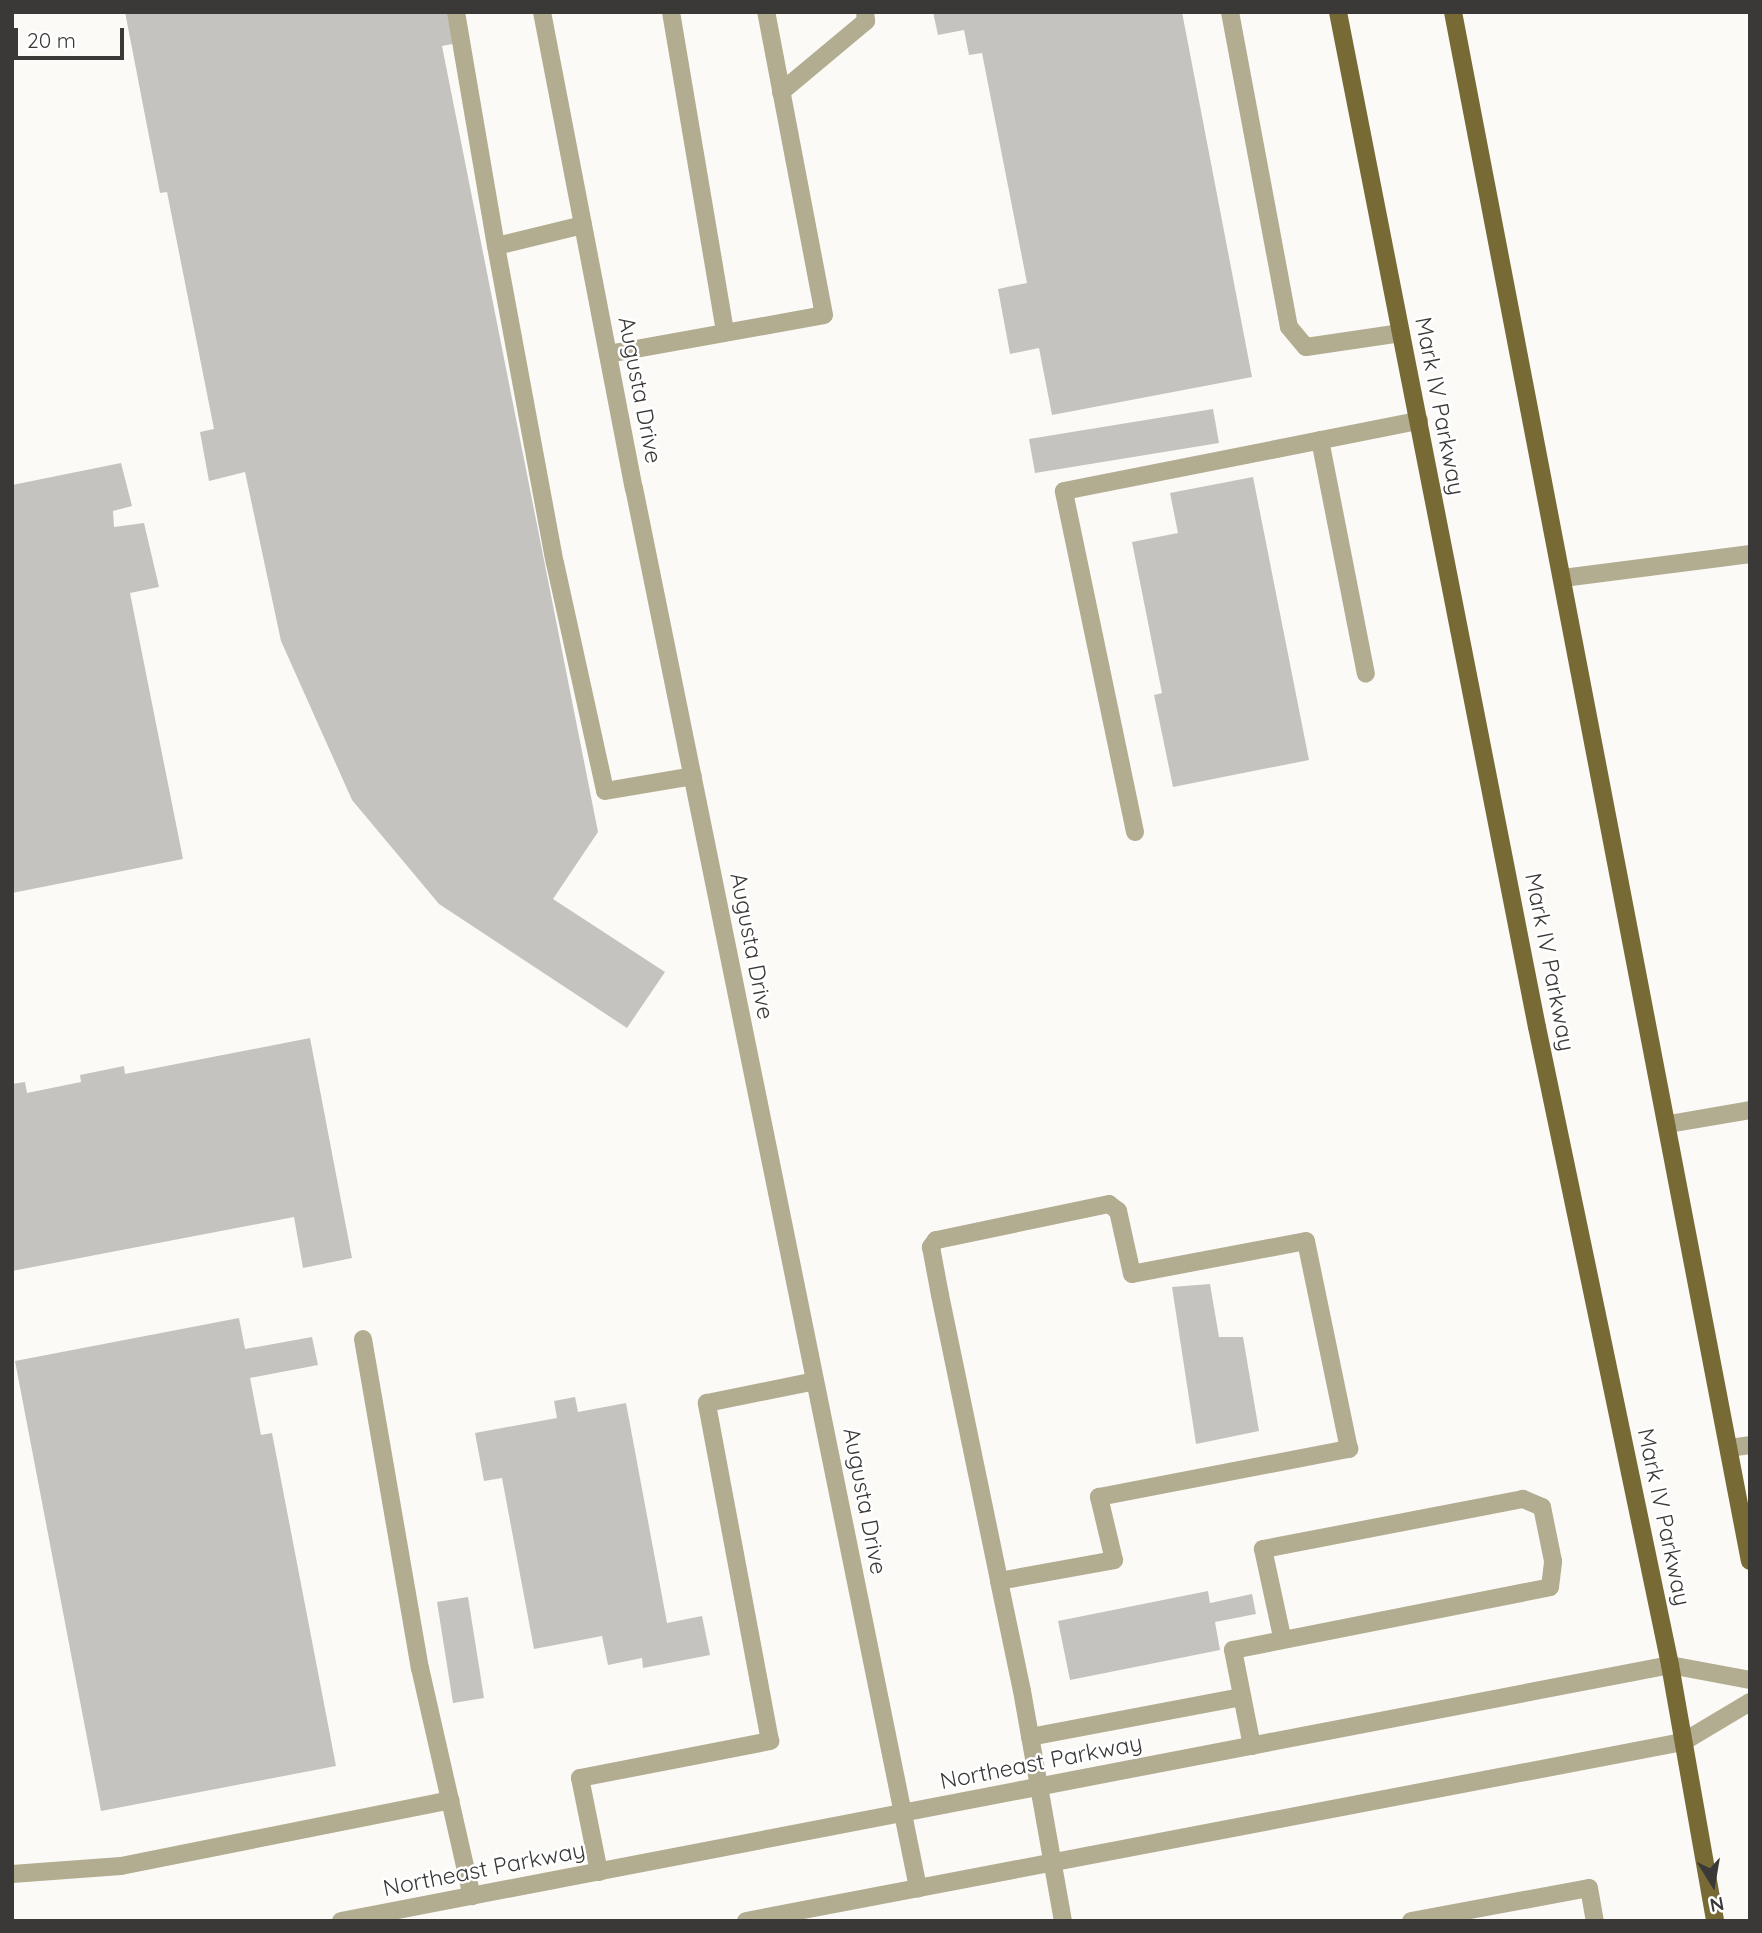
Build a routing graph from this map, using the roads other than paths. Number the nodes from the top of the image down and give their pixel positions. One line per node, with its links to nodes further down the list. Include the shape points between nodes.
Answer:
1 (456, 12): 11 (street)
2 (542, 12): 10 (street, Augusta Drive)
3 (671, 12): 12 (street)
4 (766, 12): 9 (street)
5 (865, 12): 9 (street, via 866,20)
6 (1230, 12): 13 (street, via 1289,327 1306,347)
7 (1338, 12): 13 (main road, Mark IV Parkway)
8 (1453, 12): 18 (main road)
9 (781, 92): 12 (street, via 824,315)
10 (583, 225): 11 (street); 14 (street, Augusta Drive)
11 (496, 246): 20 (street, via 555,563 605,791)
12 (725, 332): 14 (street)
13 (1401, 333): 15 (main road, Mark IV Parkway)
14 (608, 354): 20 (street, Augusta Drive)
15 (1419, 421): 16 (street); 31 (main road, Mark IV Parkway)
16 (1320, 440): 19 (street); 21 (street, via 1064,492)
17 (1750, 554): 18 (street)
18 (1563, 578): 23 (main road)
19 (1366, 674)
20 (693, 776): 25 (street, Augusta Drive)
21 (1135, 832)
22 (1750, 1110): 23 (street)
23 (1669, 1124): 27 (main road)
24 (363, 1339): 39 (street, via 421,1668)
25 (815, 1381): 40 (street, Augusta Drive); 42 (street, via 707,1403 770,1741 580,1778)
26 (1750, 1445): 27 (street)
27 (1729, 1448): 28 (main road)
28 (1750, 1561)
29 (999, 1581): 29 (street, via 933,1259 931,1247 936,1240 1109,1204 1118,1211 1132,1274 1306,1241 1349,1449 1099,1497 1114,1560); 35 (street)
30 (1282, 1637): 30 (street, via 1550,1587 1553,1561 1542,1507 1523,1499 1263,1549); 33 (street, via 1233,1650)
31 (1670, 1665): 32 (street, Northeast Parkway); 36 (main road, Mark IV Parkway); 37 (street, Northeast Parkway)
32 (1750, 1680)
33 (1242, 1697): 35 (street); 37 (street)
34 (1750, 1702): 36 (street)
35 (1030, 1737): 38 (street)
36 (1683, 1742): 41 (street); 51 (main road, Mark IV Parkway)
37 (1252, 1746): 38 (street, Northeast Parkway)
38 (1040, 1787): 40 (street, Northeast Parkway); 41 (street)
39 (450, 1800): 43 (street, via 121,1866); 45 (street)
40 (903, 1815): 42 (street, Northeast Parkway); 44 (street, Augusta Drive)
41 (1052, 1863): 44 (street); 48 (street)
42 (599, 1872): 45 (street, Northeast Parkway)
43 (12, 1874)
44 (918, 1888): 47 (street)
45 (472, 1896): 46 (street, Northeast Parkway)
46 (341, 1921)
47 (747, 1921)
48 (1063, 1921)
49 (1411, 1921): 50 (street, via 1589,1888)
50 (1595, 1921)
51 (1715, 1921)

